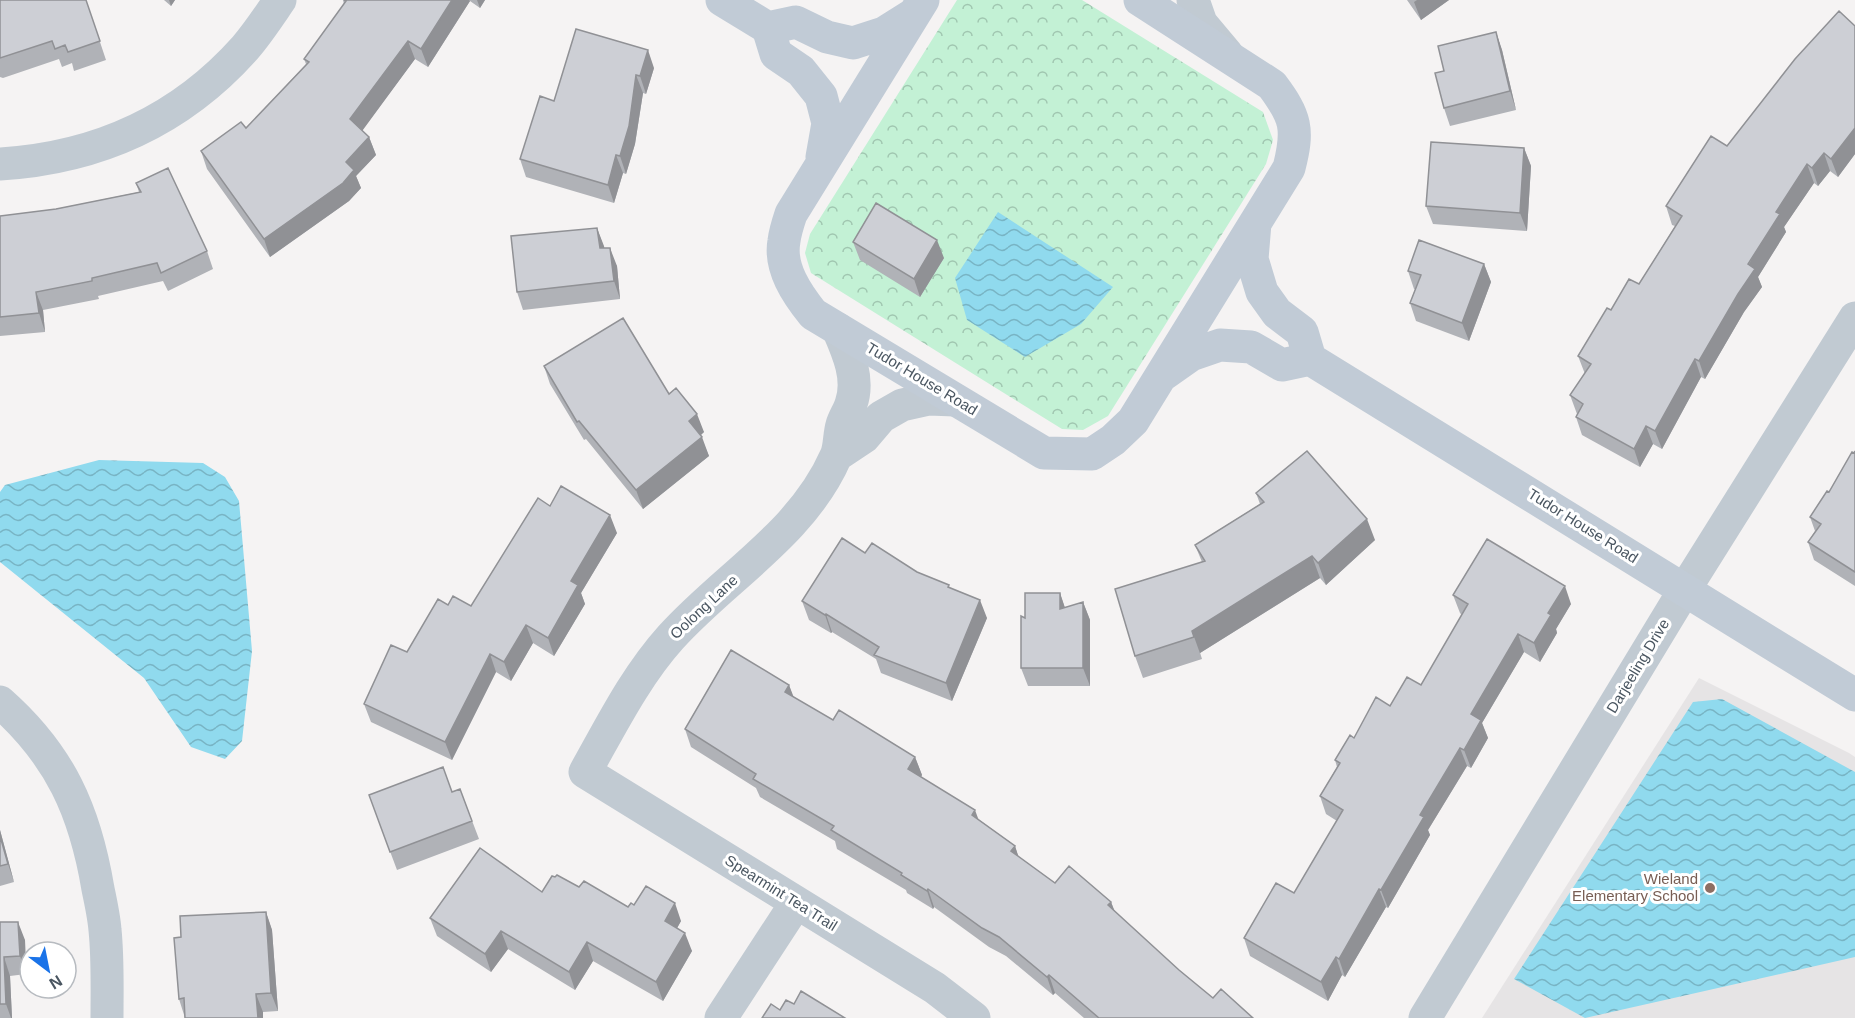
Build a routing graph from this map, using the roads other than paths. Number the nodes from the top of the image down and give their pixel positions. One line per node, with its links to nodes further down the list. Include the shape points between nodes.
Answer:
1 (280, 0): 8 (street, via 230,63 169,113 98,147 65,156)
2 (722, 0): 6 (street)
3 (1140, 0): 7 (street, Tudor House Road)
4 (1192, 0): 7 (street, via 1201,23)
5 (918, 7): 6 (street, Tudor House Road, via 884,33 853,43 827,37 796,22); 9 (street, Tudor House Road)
6 (768, 28): 9 (street, Tudor House Road, via 776,54 801,70 821,96 828,123)
7 (1228, 56): 10 (street, Tudor House Road, via 1272,85 1294,120 1295,144 1289,168)
8 (0, 164)
9 (821, 165): 12 (street, Tudor House Road, via 791,214 783,243 786,268 796,293 813,314)
10 (1256, 222): 13 (street, Tudor House Road, via 1252,259 1262,292 1277,313 1302,332); 14 (street, Tudor House Road)
11 (1855, 318): 17 (street, Darjeeling Drive)
12 (838, 329): 15 (street, Tudor House Road); 16 (street, Oolong Lane, via 854,381)
13 (1310, 359): 14 (street, Tudor House Road, via 1282,365 1251,347 1220,345 1191,355); 17 (street, Tudor House Road)
14 (1158, 378): 15 (street, Tudor House Road, via 1133,421 1092,454 1044,453)
15 (955, 399): 16 (street, Oolong Lane, via 928,399 902,405 881,417 864,437)
16 (837, 455): 20 (street, Oolong Lane, via 808,505 766,551 672,637 643,671)
17 (1684, 589): 18 (street, Tudor House Road); 25 (street, Darjeeling Drive)
18 (1855, 695)
19 (0, 702): 22 (street, via 51,758 76,803 92,851 105,930)
20 (585, 772): 21 (street, Spearmint Tea Trail)
21 (796, 903): 23 (street); 24 (street, Spearmint Tea Trail, via 935,988)
22 (107, 1018)
23 (721, 1018)
24 (974, 1018)
25 (1425, 1018)

